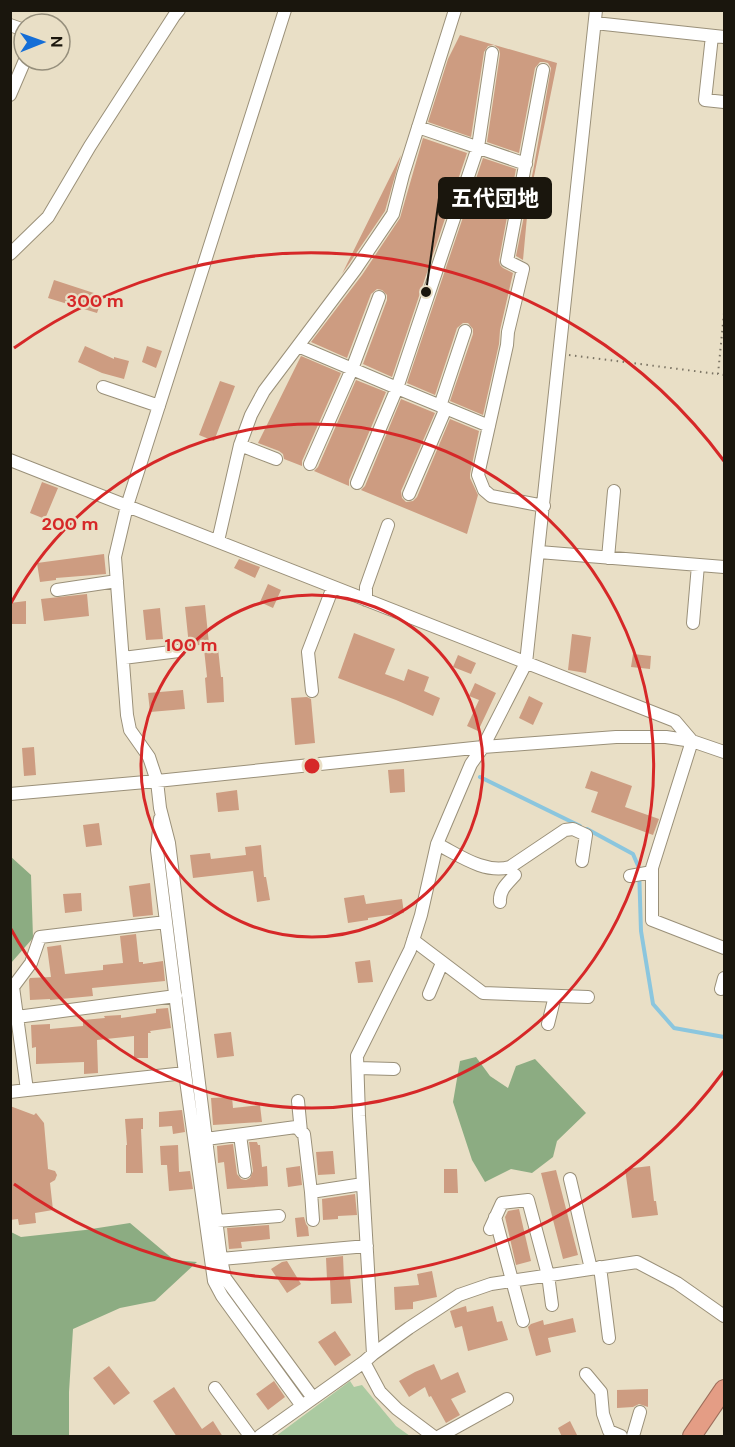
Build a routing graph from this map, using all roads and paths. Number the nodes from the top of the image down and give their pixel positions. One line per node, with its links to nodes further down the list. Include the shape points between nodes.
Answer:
1 (179, 10): 14 (street, via 48,217)
2 (285, 10): 25 (street)
3 (455, 10): 11 (street)
4 (595, 17): 5 (street); 19 (street)
5 (718, 36): 10 (street, via 705,100)
6 (492, 53): 12 (street)
7 (543, 70): 13 (street)
8 (20, 72): 9 (street)
9 (10, 95)
10 (724, 102)
11 (418, 127): 12 (street); 18 (street, via 393,214)
12 (478, 147): 13 (street); 24 (street)
13 (525, 164): 27 (street, via 507,261 523,268)
14 (10, 254)
15 (379, 297): 20 (street)
16 (724, 313): 21 (path)
17 (465, 331): 26 (street)
18 (298, 346): 20 (street); 28 (street, via 264,391)
19 (560, 354): 21 (path); 36 (street)
20 (352, 369): 24 (street); 31 (street)
21 (718, 374): 22 (path)
22 (724, 375)
23 (103, 387): 25 (street)
24 (397, 388): 26 (street); 32 (street)
25 (159, 406): 35 (street)
26 (443, 407): 27 (street); 34 (street)
27 (489, 426): 36 (street, via 478,475 484,490 491,496)
28 (240, 445): 29 (street); 38 (street)
29 (276, 459)
30 (10, 460): 35 (street)
31 (310, 464)
32 (357, 483)
33 (614, 491): 40 (street)
34 (409, 494)
35 (127, 506): 38 (street); 43 (street, via 115,556)
36 (544, 506): 39 (street)
37 (388, 525): 46 (street, via 366,586)
38 (218, 542): 44 (street)
39 (538, 552): 40 (street); 50 (street)
40 (608, 558): 41 (street)
41 (698, 565): 42 (street); 47 (street)
42 (724, 567)
43 (117, 581): 45 (street); 49 (street)
44 (333, 587): 46 (street); 51 (street, via 308,652)
45 (57, 590)
46 (366, 600): 50 (street)
47 (693, 623)
48 (179, 651): 49 (street)
49 (123, 658): 55 (street, via 130,730 149,757)
50 (526, 663): 52 (street, via 675,721); 53 (street)
51 (312, 691)
52 (692, 741): 53 (street, via 616,737); 54 (street); 60 (street)
53 (483, 747): 55 (street); 58 (street, via 471,764)
54 (724, 752)
55 (157, 781): 56 (street); 57 (street)
56 (10, 794)
57 (160, 808): 64 (street, via 157,850); 83 (street, via 169,843)
58 (437, 844): 61 (street, via 486,868); 65 (street)
59 (582, 861): 61 (street, via 586,835 565,830)
60 (650, 873): 62 (street); 66 (street, via 652,920)
61 (516, 875): 63 (street, via 501,890)
62 (631, 876)
63 (500, 902)
64 (166, 922): 68 (street, via 40,937 31,963); 70 (street)
65 (413, 940): 67 (street); 75 (street, via 357,1056)
66 (724, 948)
67 (442, 963): 69 (street); 71 (street, via 483,993)
68 (12, 987): 73 (street)
69 (429, 994)
70 (176, 996): 73 (street); 77 (street)
71 (555, 996): 72 (street); 74 (street)
72 (588, 997)
73 (17, 1017): 78 (street)
74 (548, 1024)
75 (358, 1068): 76 (street); 86 (street)
76 (393, 1070)
77 (185, 1073): 78 (street); 106 (street, via 214,1281)
78 (27, 1090): 79 (street)
79 (10, 1092)
80 (298, 1101): 81 (street)
81 (301, 1132): 82 (street, via 296,1127); 87 (street)
82 (240, 1134): 83 (street); 84 (street)
83 (206, 1139): 90 (street)
84 (245, 1172)
85 (570, 1179): 93 (street)
86 (363, 1184): 87 (street); 91 (street)
87 (311, 1192): 89 (street)
88 (279, 1216): 90 (street)
89 (313, 1220)
90 (217, 1221): 92 (street)
91 (367, 1246): 92 (street); 100 (street)
92 (221, 1259): 104 (street, via 225,1278)
93 (596, 1268): 94 (street); 97 (street, via 636,1262 676,1283); 99 (street)
94 (548, 1275): 95 (street); 95 (street, via 528,1200 502,1203 492,1223); 96 (street)
95 (512, 1281): 98 (street); 100 (street, via 459,1295)
96 (552, 1305)
97 (724, 1316)
98 (523, 1321)
99 (609, 1338)
100 (369, 1358): 104 (street); 110 (street, via 380,1392)
101 (586, 1374): 112 (street, via 601,1392 609,1431)
102 (215, 1388): 108 (street)
103 (724, 1389): 114 (highway)
104 (313, 1398): 106 (street)
105 (507, 1399): 111 (street)
106 (302, 1406): 109 (street)
107 (640, 1412): 113 (street)
108 (250, 1437)
109 (260, 1437)
110 (433, 1437)
111 (440, 1437)
112 (621, 1437)
113 (633, 1437)
114 (692, 1437)

